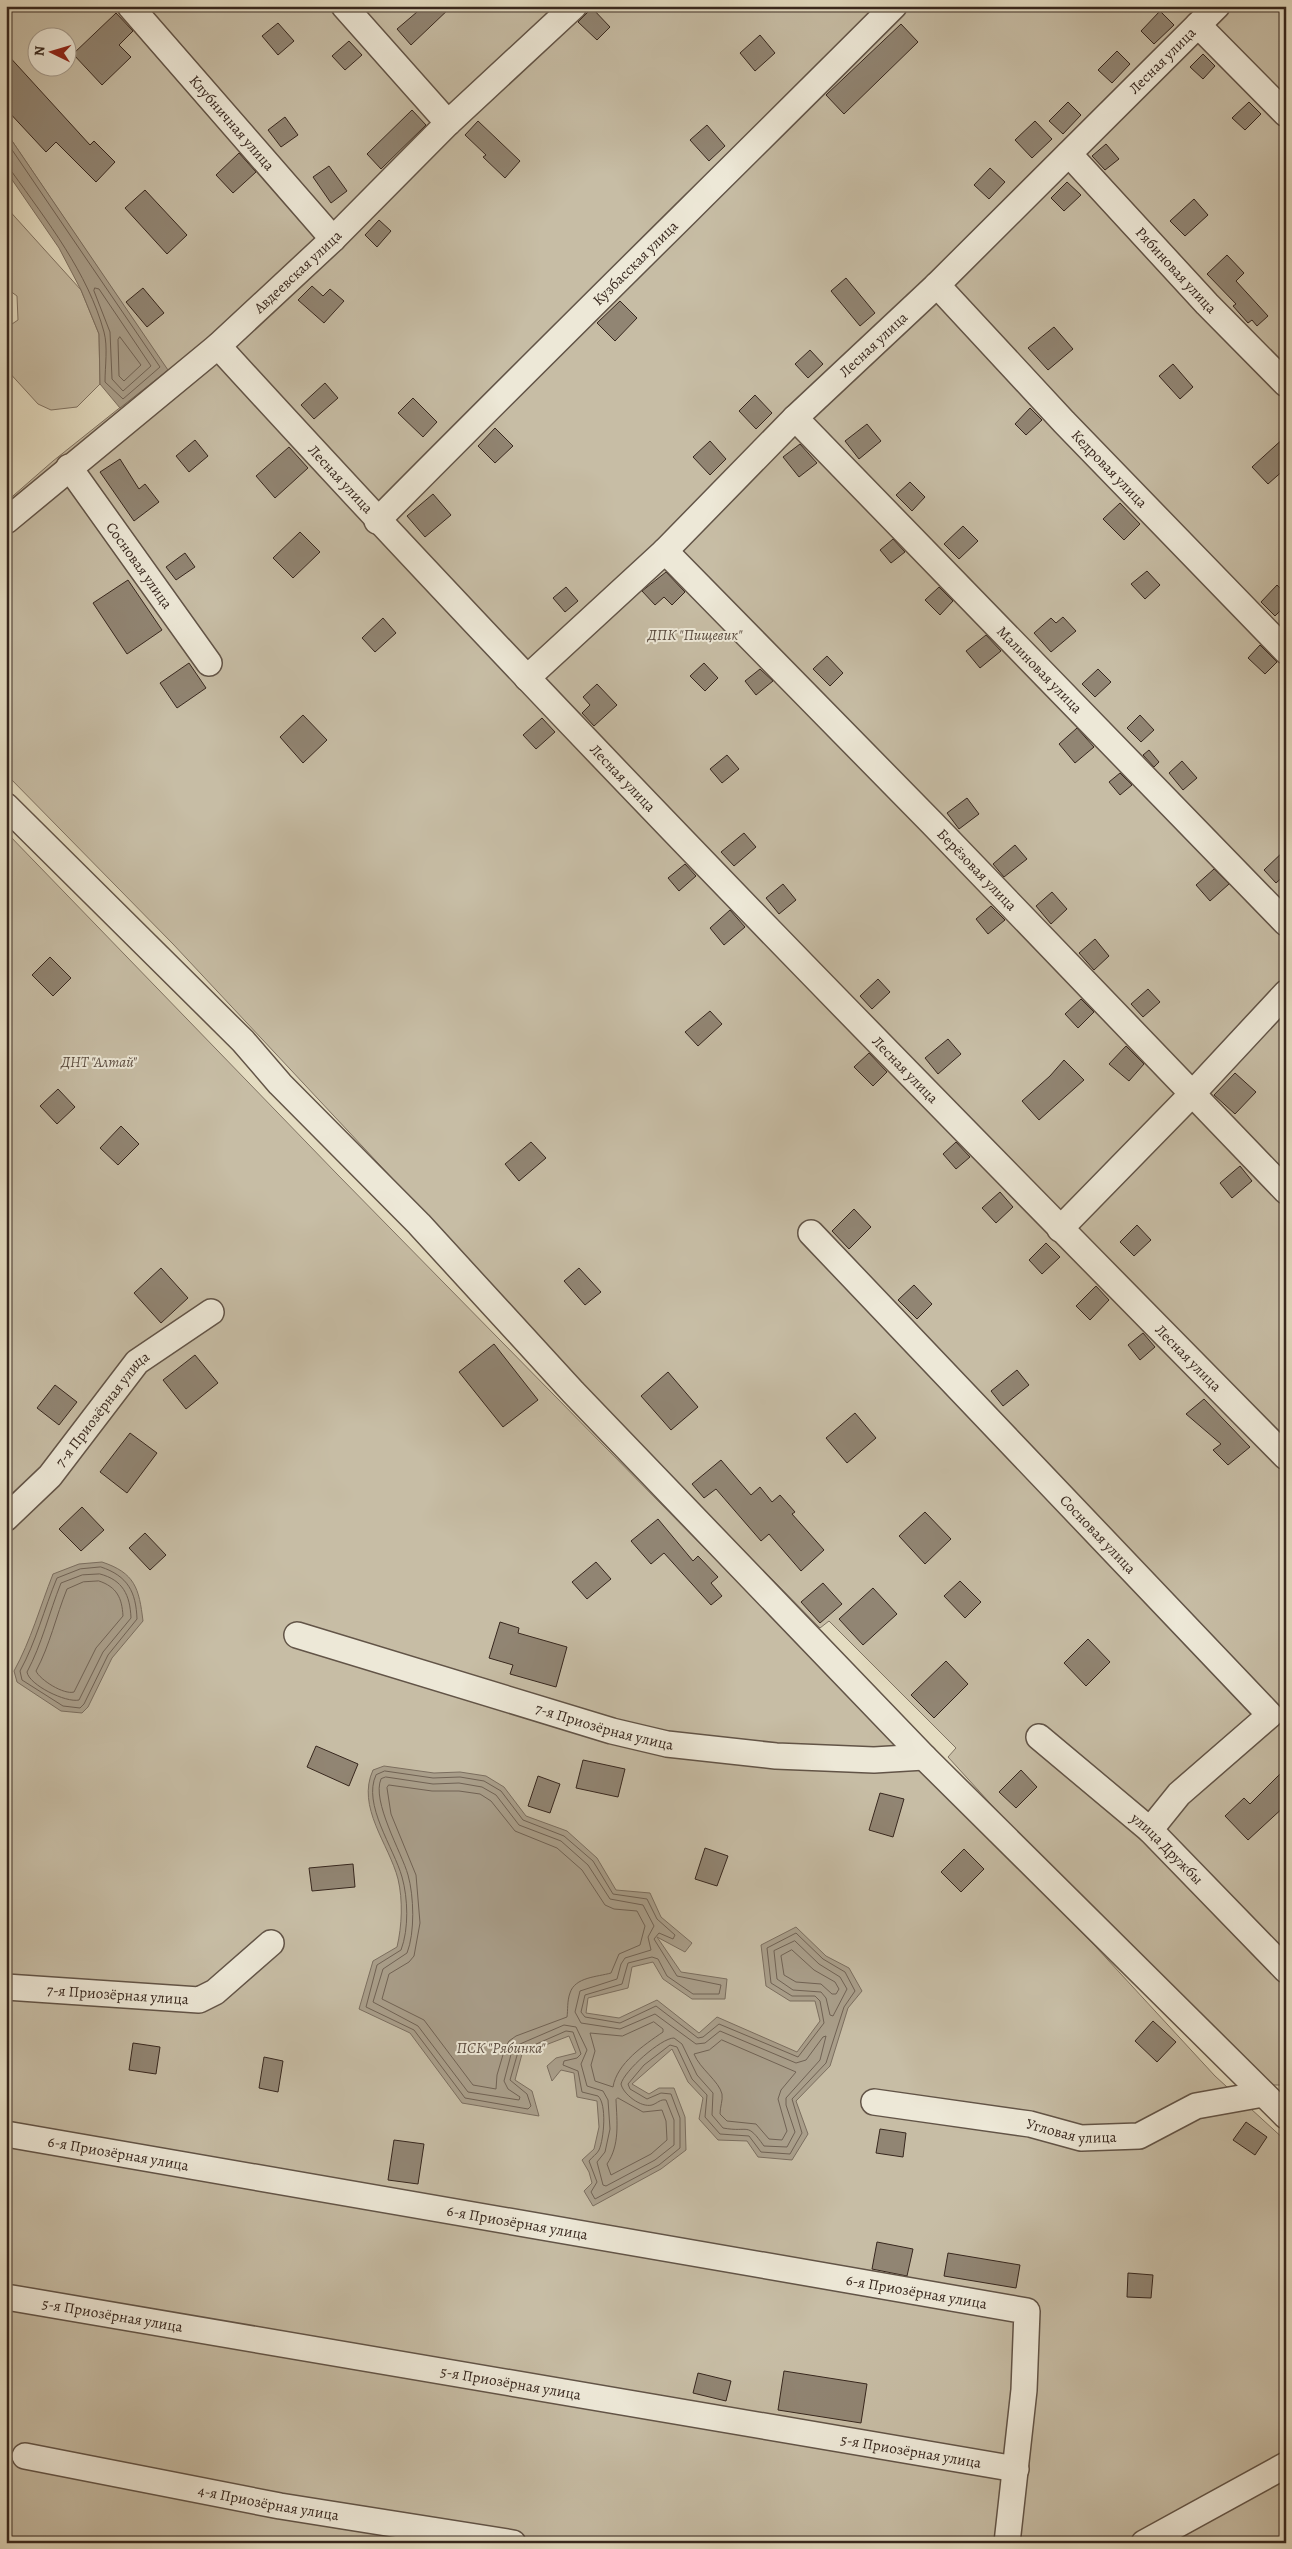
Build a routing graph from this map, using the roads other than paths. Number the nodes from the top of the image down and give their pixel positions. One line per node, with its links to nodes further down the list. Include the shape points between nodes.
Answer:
1 (130, 6): 10 (street, Клубничная улица)
2 (344, 6): 8 (street)
3 (574, 6): 8 (street, Авдеевская улица)
4 (894, 6): 17 (street, Кузбасская улица)
5 (1217, 6): 6 (street, Лесная улица)
6 (1198, 25): 7 (street); 9 (street, Лесная улица)
7 (1286, 114)
8 (448, 123): 10 (street, Авдеевская улица)
9 (1069, 154): 11 (street, Лесная улица); 13 (street, Рябиновая улица, via 1207,304)
10 (333, 239): 12 (street, Авдеевская улица)
11 (937, 285): 14 (street, Лесная улица); 19 (street, Кедровая улица, via 1064,422)
12 (218, 346): 15 (street, Авдеевская улица); 17 (street, Лесная улица)
13 (1286, 384)
14 (795, 418): 18 (street, Лесная улица); 23 (street, Малиновая улица)
15 (69, 467): 16 (street, Авдеевская улица); 20 (street, Сосновая улица)
16 (6, 521)
17 (378, 521): 21 (street, Лесная улица)
18 (665, 551): 21 (street, Лесная улица); 25 (street, Берёзовая улица)
19 (1286, 651)
20 (209, 664)
21 (527, 678): 27 (street, Лесная улица)
22 (6, 806): 34 (street, via 243,1041 280,1084 419,1224 573,1392)
23 (1286, 923)
24 (1286, 993): 25 (street)
25 (1192, 1094): 26 (street, Берёзовая улица); 27 (street)
26 (1286, 1191)
27 (1060, 1229): 30 (street, Лесная улица)
28 (812, 1233): 35 (street, Сосновая улица, via 1270,1715 1179,1794)
29 (211, 1312): 31 (street, 7-я Приозёрная улица, via 137,1362 50,1476)
30 (1286, 1457)
31 (6, 1518)
32 (296, 1636): 34 (street, 7-я Приозёрная улица, via 612,1731 667,1744 776,1756 874,1760)
33 (1039, 1737): 35 (street, улица Дружбы)
34 (924, 1757): 39 (street)
35 (1150, 1830): 37 (street, улица Дружбы)
36 (271, 1943): 38 (street, 7-я Приозёрная улица, via 214,1992 200,2000)
37 (1286, 1970)
38 (6, 1987)
39 (1264, 2094): 40 (street, Угловая улица, via 1196,2106 1139,2136 1081,2138 1030,2124); 41 (street)
40 (874, 2102)
41 (1286, 2116)
42 (6, 2134): 46 (street, 6-я Приозёрная улица, via 1027,2311)
43 (6, 2297): 46 (street, 5-я Приозёрная улица)
44 (25, 2456): 47 (street, 4-я Приозёрная улица, via 280,2506)
45 (1286, 2466): 49 (street)
46 (1016, 2469): 48 (street)
47 (513, 2543)
48 (1007, 2543)
49 (1144, 2543)

